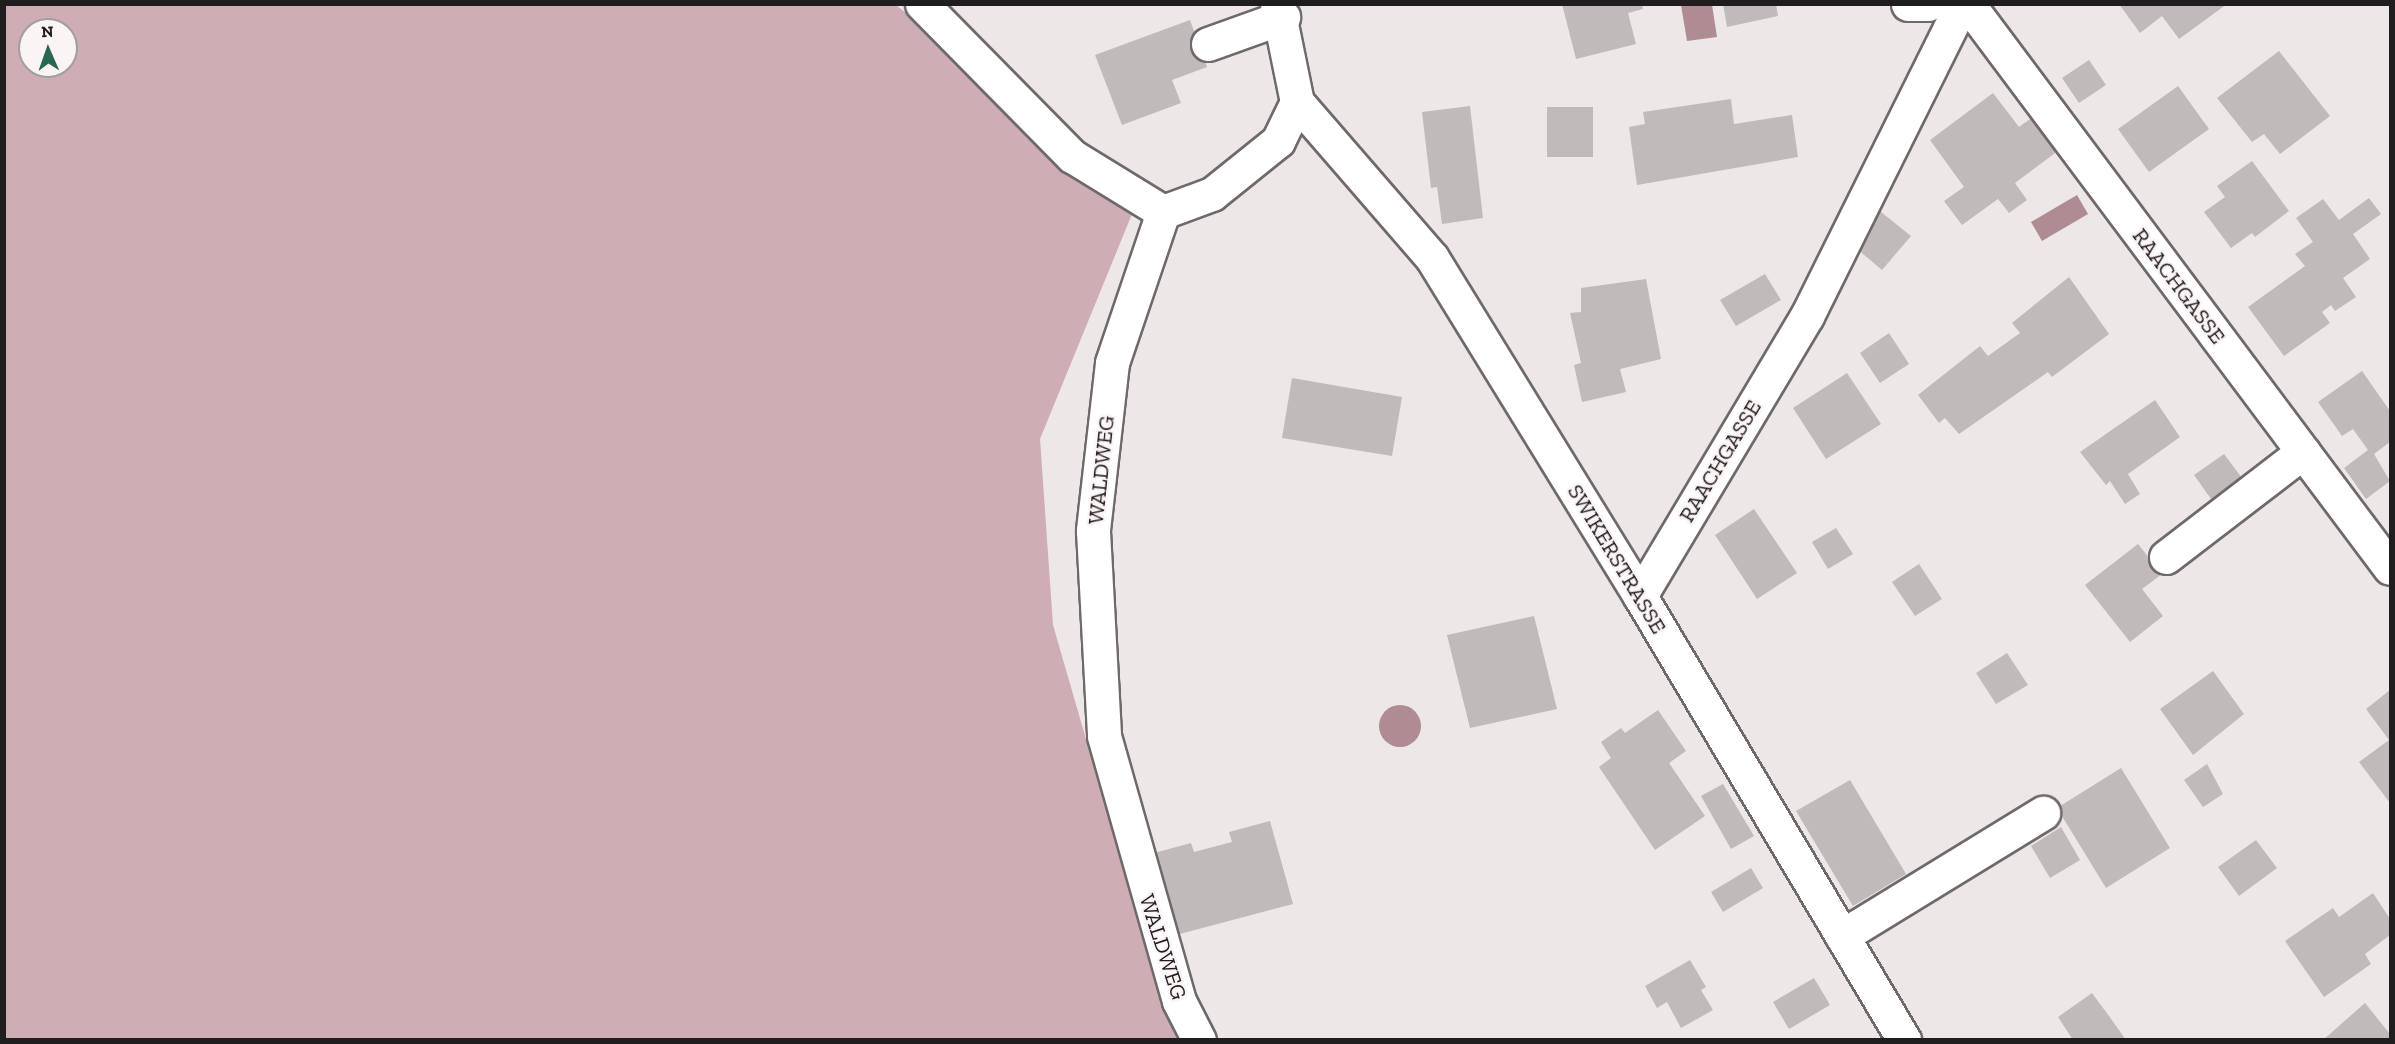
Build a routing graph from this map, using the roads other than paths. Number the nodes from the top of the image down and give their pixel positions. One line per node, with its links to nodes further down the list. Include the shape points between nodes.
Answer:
1 (922, 4): 9 (street, via 1072,156)
2 (1908, 4): 3 (street)
3 (1928, 4)
4 (1962, 4): 13 (street, RAACHGASSE, via 1807,316)
5 (1968, 4): 10 (street, RAACHGASSE)
6 (1280, 11): 7 (street); 8 (street)
7 (1208, 44)
8 (1297, 102): 9 (street, via 1278,141 1212,195); 13 (street, SWIKERSTRASSE, via 1432,258)
9 (1162, 212): 16 (street, WALDWEG, via 1112,363 1094,531 1104,736 1179,1001)
10 (2303, 452): 11 (street); 12 (street, RAACHGASSE)
11 (2166, 556)
12 (2391, 567)
13 (1640, 596): 15 (street, SWIKERSTRASSE)
14 (2043, 813): 15 (street)
15 (1842, 936): 17 (street, SWIKERSTRASSE)
16 (1200, 1040)
17 (1904, 1040)

